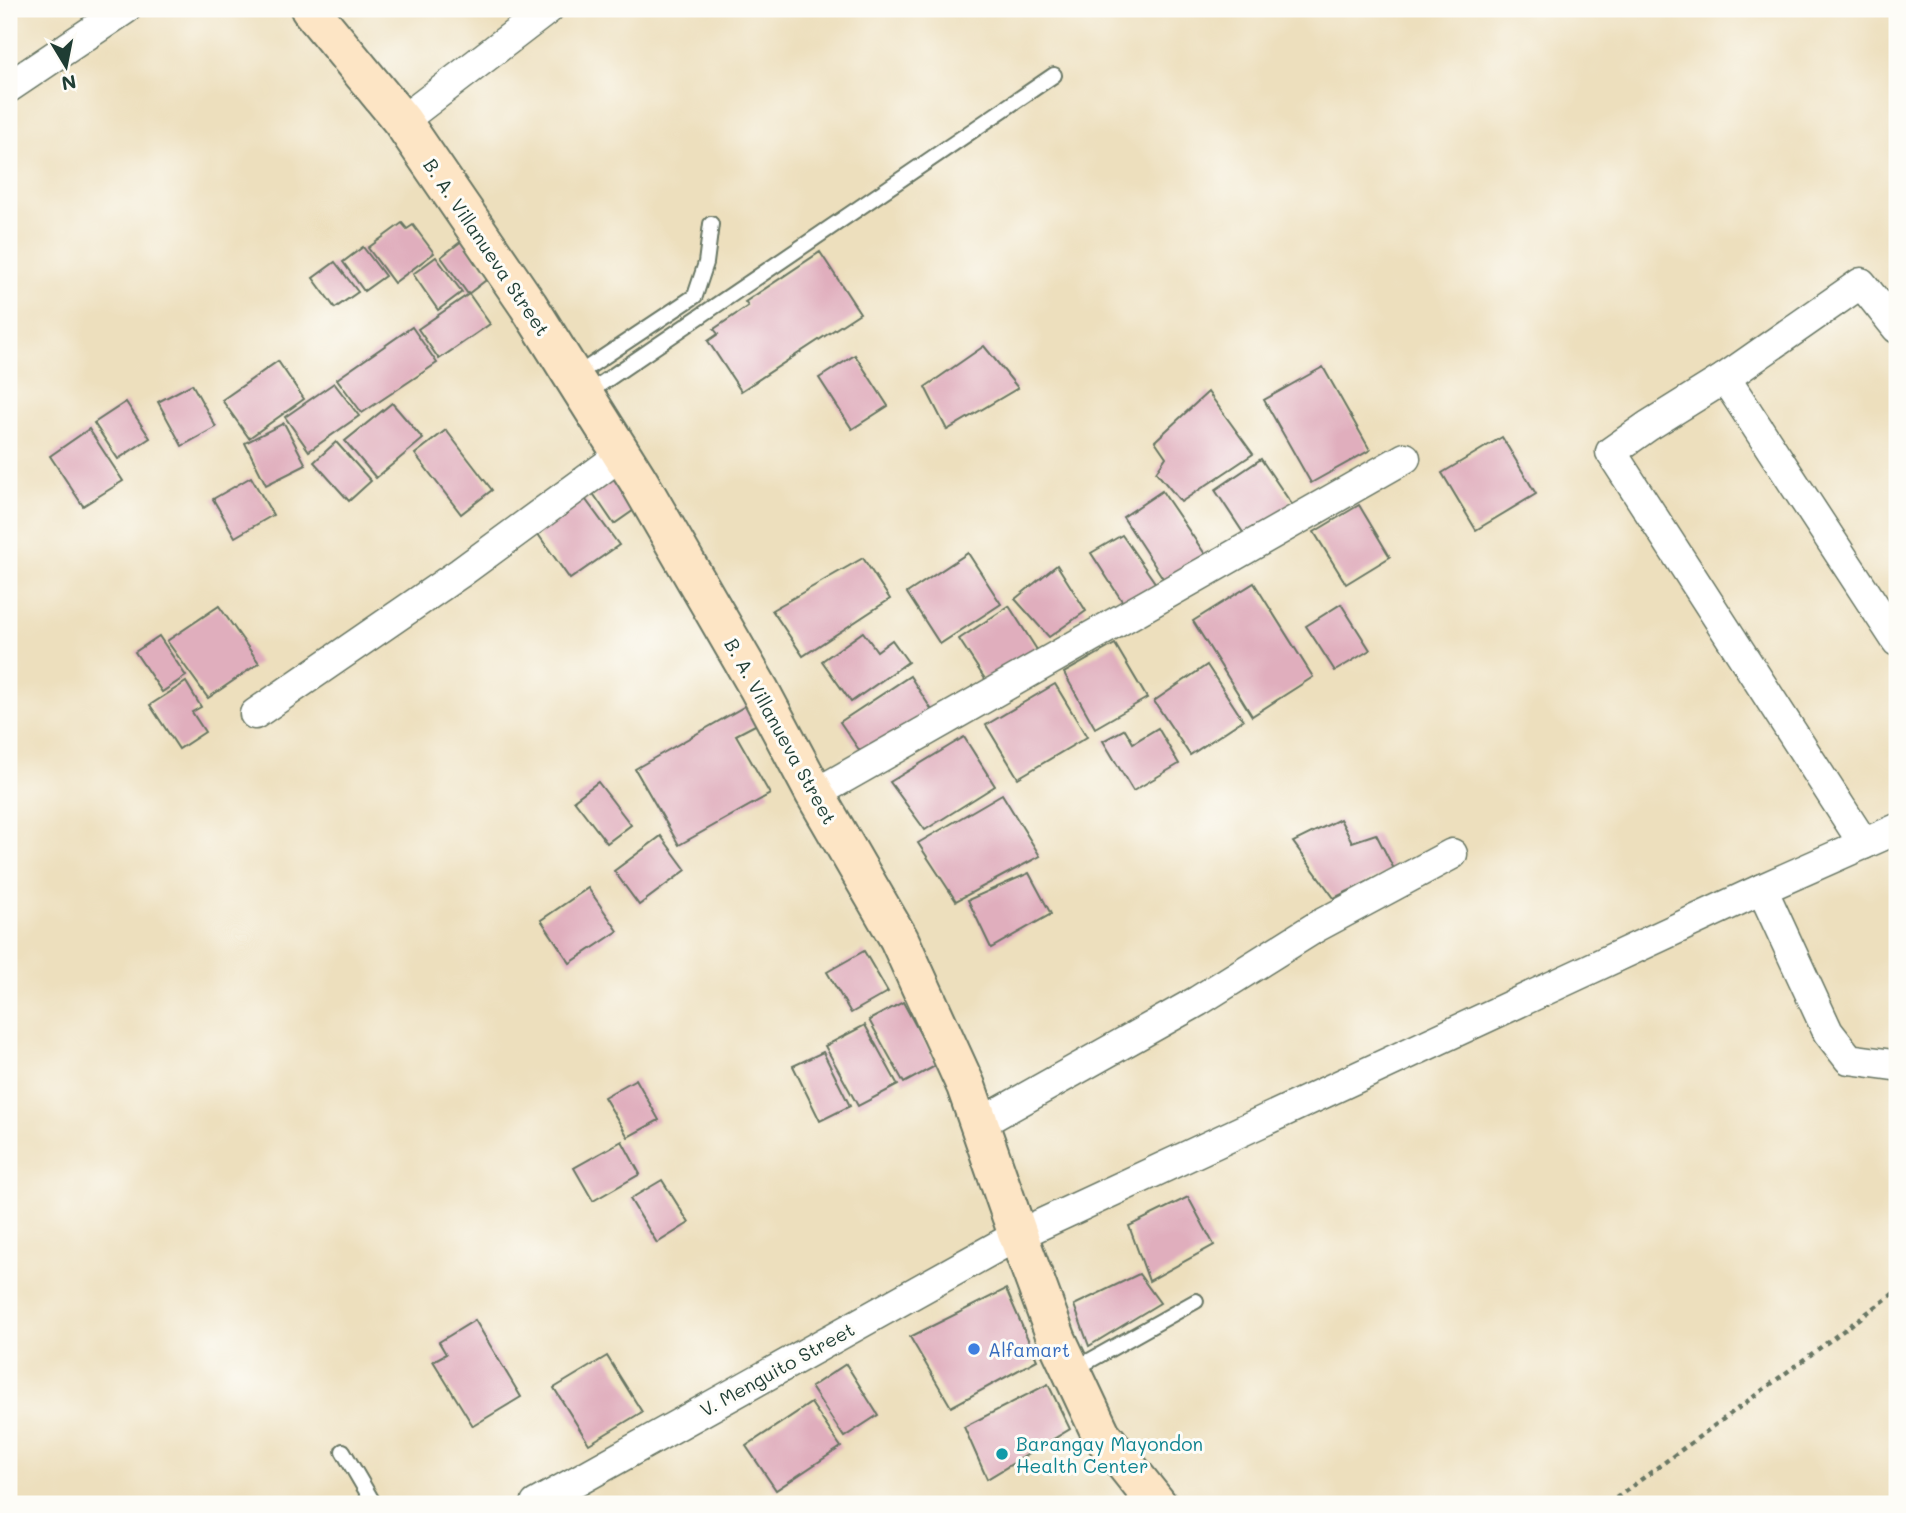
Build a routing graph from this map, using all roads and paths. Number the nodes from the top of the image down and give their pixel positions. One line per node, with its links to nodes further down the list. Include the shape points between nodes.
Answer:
1 (125, 9): 5 (street)
2 (310, 9): 6 (street, B. A. Villanueva Street)
3 (548, 9): 6 (street)
4 (1054, 75): 10 (lane)
5 (9, 87)
6 (402, 121): 10 (street, B. A. Villanueva Street)
7 (711, 224): 10 (lane, via 706,263 695,296)
8 (1897, 328): 9 (street, via 1861,283)
9 (1726, 378): 13 (street); 17 (street, via 1611,452)
10 (579, 386): 11 (street, B. A. Villanueva Street)
11 (622, 454): 14 (street, via 460,573); 15 (street, B. A. Villanueva Street)
12 (1405, 458): 15 (street)
13 (1897, 641)
14 (255, 713)
15 (815, 794): 21 (street, B. A. Villanueva Street, via 899,939)
16 (1897, 829): 17 (street, V. Menguito Street)
17 (1864, 844): 19 (street, V. Menguito Street)
18 (1452, 854): 21 (street, via 1316,927)
19 (1762, 889): 20 (street, via 1828,1032 1849,1059); 22 (street, V. Menguito Street)
20 (1897, 1063)
21 (979, 1124): 22 (street, B. A. Villanueva Street)
22 (1018, 1235): 25 (street, B. A. Villanueva Street); 28 (street, V. Menguito Street)
23 (1897, 1292): 30 (path)
24 (1196, 1301): 25 (lane)
25 (1072, 1371): 29 (street, B. A. Villanueva Street, via 1101,1434)
26 (344, 1451): 27 (lane)
27 (374, 1504)
28 (536, 1504)
29 (1157, 1504)
30 (1608, 1504)

